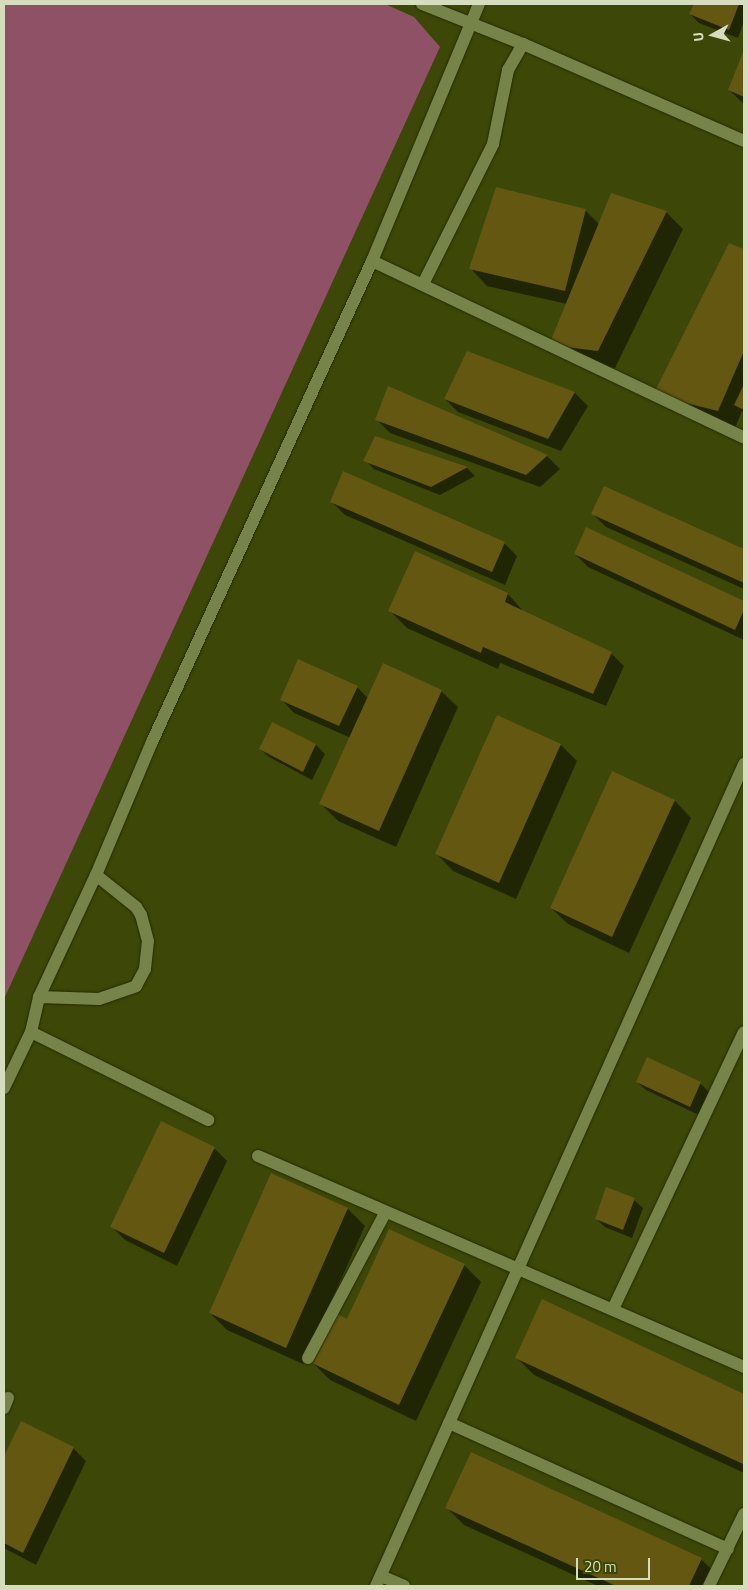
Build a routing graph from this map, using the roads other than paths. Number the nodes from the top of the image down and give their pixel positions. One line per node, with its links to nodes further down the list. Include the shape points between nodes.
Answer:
1 (422, 4): 3 (lane)
2 (479, 4): 3 (lane)
3 (468, 24): 4 (lane); 6 (lane)
4 (523, 44): 5 (lane); 7 (lane, via 508,70 493,144)
5 (744, 141)
6 (372, 261): 7 (lane); 10 (lane, via 152,742)
7 (423, 284): 8 (lane)
8 (744, 438)
9 (744, 764): 18 (lane)
10 (96, 875): 11 (lane); 11 (lane, via 136,907 141,915 148,941 145,970 136,986 99,999)
11 (39, 997): 12 (lane)
12 (31, 1032): 14 (lane); 15 (lane)
13 (744, 1032): 19 (lane)
14 (4, 1088)
15 (208, 1120)
16 (258, 1156): 17 (lane)
17 (386, 1213): 18 (lane); 20 (lane)
18 (517, 1271): 19 (lane); 22 (lane)
19 (613, 1309): 21 (lane)
20 (308, 1358)
21 (744, 1367)
22 (449, 1424): 24 (lane); 25 (lane)
23 (744, 1514): 24 (lane)
24 (728, 1548): 27 (lane)
25 (378, 1581): 26 (lane)
26 (404, 1586)
27 (709, 1586)

